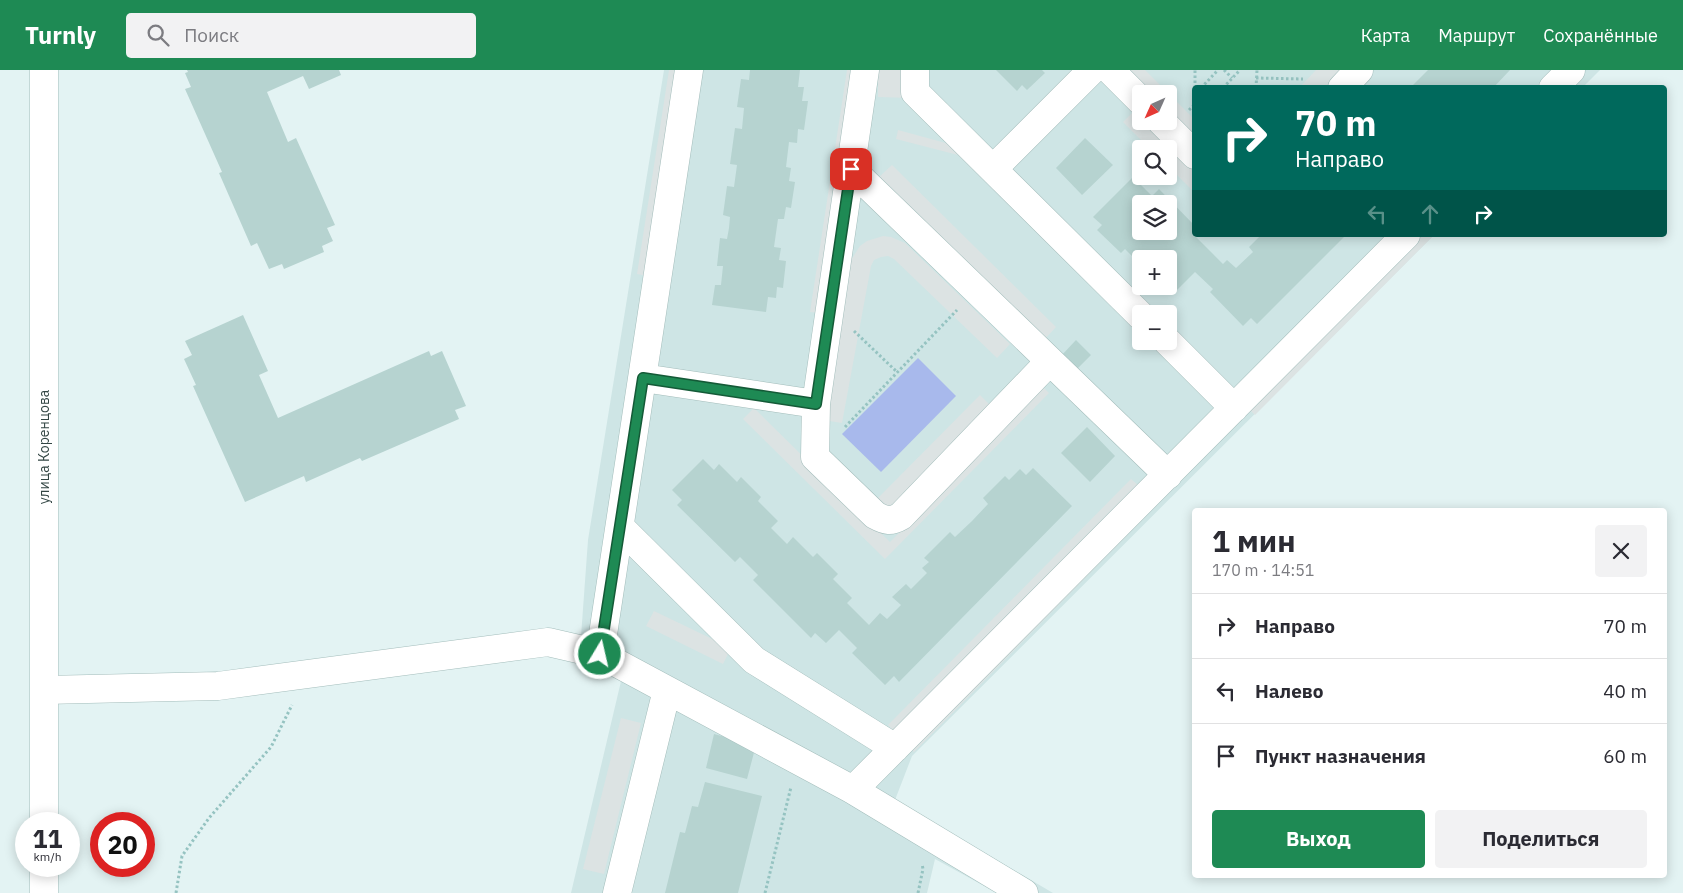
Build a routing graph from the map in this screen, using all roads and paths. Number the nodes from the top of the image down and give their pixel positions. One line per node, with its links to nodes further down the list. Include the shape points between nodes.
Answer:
1 (44, 70): 45 (street, улица Коренцова)
2 (689, 70): 37 (street)
3 (865, 70): 28 (street)
4 (915, 70): 29 (street, via 915,92)
5 (1092, 70): 29 (street)
6 (1110, 70): 23 (street)
7 (1195, 70): 17 (path)
8 (1218, 70): 18 (path)
9 (1224, 70): 14 (path)
10 (1240, 70): 14 (path)
11 (1257, 70): 15 (path)
12 (1360, 70): 21 (street)
13 (1570, 70): 22 (street)
14 (1232, 78): 19 (path)
15 (1256, 78): 16 (path); 20 (path)
16 (1303, 79)
17 (1195, 85)
18 (1204, 85)
19 (1226, 85)
20 (1256, 85)
21 (1345, 85)
22 (1556, 85)
23 (1132, 92)
24 (1192, 107): 25 (path)
25 (1189, 110)
26 (1171, 130): 27 (street)
27 (1192, 152)
28 (851, 169): 31 (street); 33 (street)
29 (993, 169): 32 (street)
30 (1404, 237): 39 (street)
31 (976, 290): 35 (street); 36 (path)
32 (1132, 307)
33 (830, 308): 36 (path); 38 (street)
34 (1176, 350): 39 (street)
35 (1050, 361): 40 (street, via 894,520 886,521 875,515); 41 (street)
36 (897, 372): 40 (path)
37 (643, 378): 38 (street); 42 (street)
38 (816, 404): 40 (street)
39 (1234, 408): 41 (street)
40 (816, 457)
41 (1168, 475): 47 (street)
42 (620, 527): 43 (street); 47 (street, via 754,660)
43 (600, 654): 44 (street, via 548,642); 46 (street)
44 (308, 673): 45 (street, via 218,686); 54 (path, via 272,747 208,818 182,856)
45 (44, 690): 50 (street, улица Коренцова)
46 (667, 690): 49 (street); 55 (street)
47 (895, 748): 49 (street)
48 (792, 780): 56 (path)
49 (853, 790): 58 (street)
50 (44, 812)
51 (920, 858): 57 (path, via 923,869)
52 (44, 877): 53 (street)
53 (44, 893)
54 (176, 893)
55 (617, 893)
56 (765, 893)
57 (918, 893)
58 (1024, 893)

